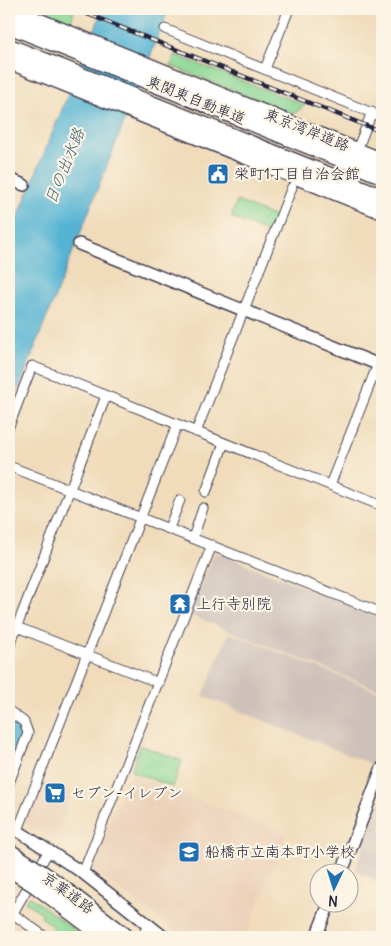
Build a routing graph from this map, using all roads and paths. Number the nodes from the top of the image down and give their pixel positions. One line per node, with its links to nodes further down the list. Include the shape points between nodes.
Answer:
1 (289, 9): 7 (street)
2 (9, 10): 10 (highway, 東京湾岸道路)
3 (9, 26): 12 (highway, 東関東自動車道)
4 (165, 29): 7 (street)
5 (9, 47): 16 (highway, 東関東自動車道)
6 (9, 61): 17 (highway)
7 (265, 69): 8 (street)
8 (372, 112): 9 (street); 10 (street)
9 (382, 117)
10 (357, 150): 11 (highway, 東京湾岸道路)
11 (382, 160)
12 (382, 175)
13 (9, 179): 14 (street)
14 (24, 185)
15 (292, 187): 19 (street)
16 (382, 197)
17 (382, 211)
18 (79, 244): 19 (street)
19 (243, 310): 20 (street); 24 (street)
20 (381, 361): 27 (street)
21 (106, 396): 22 (street); 23 (street, via 32,366); 28 (street)
22 (177, 424): 24 (street); 33 (street)
23 (9, 426)
24 (196, 432): 25 (street)
25 (224, 443): 27 (street); 29 (street)
26 (9, 466): 28 (street)
27 (330, 486): 31 (street)
28 (69, 490): 33 (street); 38 (street)
29 (206, 492)
30 (180, 500): 34 (street)
31 (382, 506)
32 (203, 508): 35 (street)
33 (141, 518): 34 (street); 40 (street)
34 (169, 528): 35 (street)
35 (193, 538): 36 (street)
36 (212, 545): 37 (street); 41 (street)
37 (382, 613)
38 (13, 626): 39 (street); 40 (street)
39 (9, 647)
40 (88, 655): 41 (street); 45 (street)
41 (158, 683): 50 (street)
42 (9, 711): 44 (street, via 24,722 28,733)
43 (382, 768): 48 (street)
44 (9, 783)
45 (13, 828): 46 (street)
46 (50, 850): 50 (street); 52 (street)
47 (9, 852): 58 (highway, 京葉道路, bridge)
48 (345, 864)
49 (9, 868): 57 (highway, 京葉道路, bridge)
50 (83, 873): 55 (street)
51 (9, 898): 52 (street)
52 (17, 904): 54 (street)
53 (325, 914): 61 (street)
54 (10, 917): 56 (street)
55 (148, 923): 59 (street); 60 (street)
56 (45, 937)
57 (105, 937)
58 (126, 937)
59 (143, 937)
60 (164, 937)
61 (316, 937)

